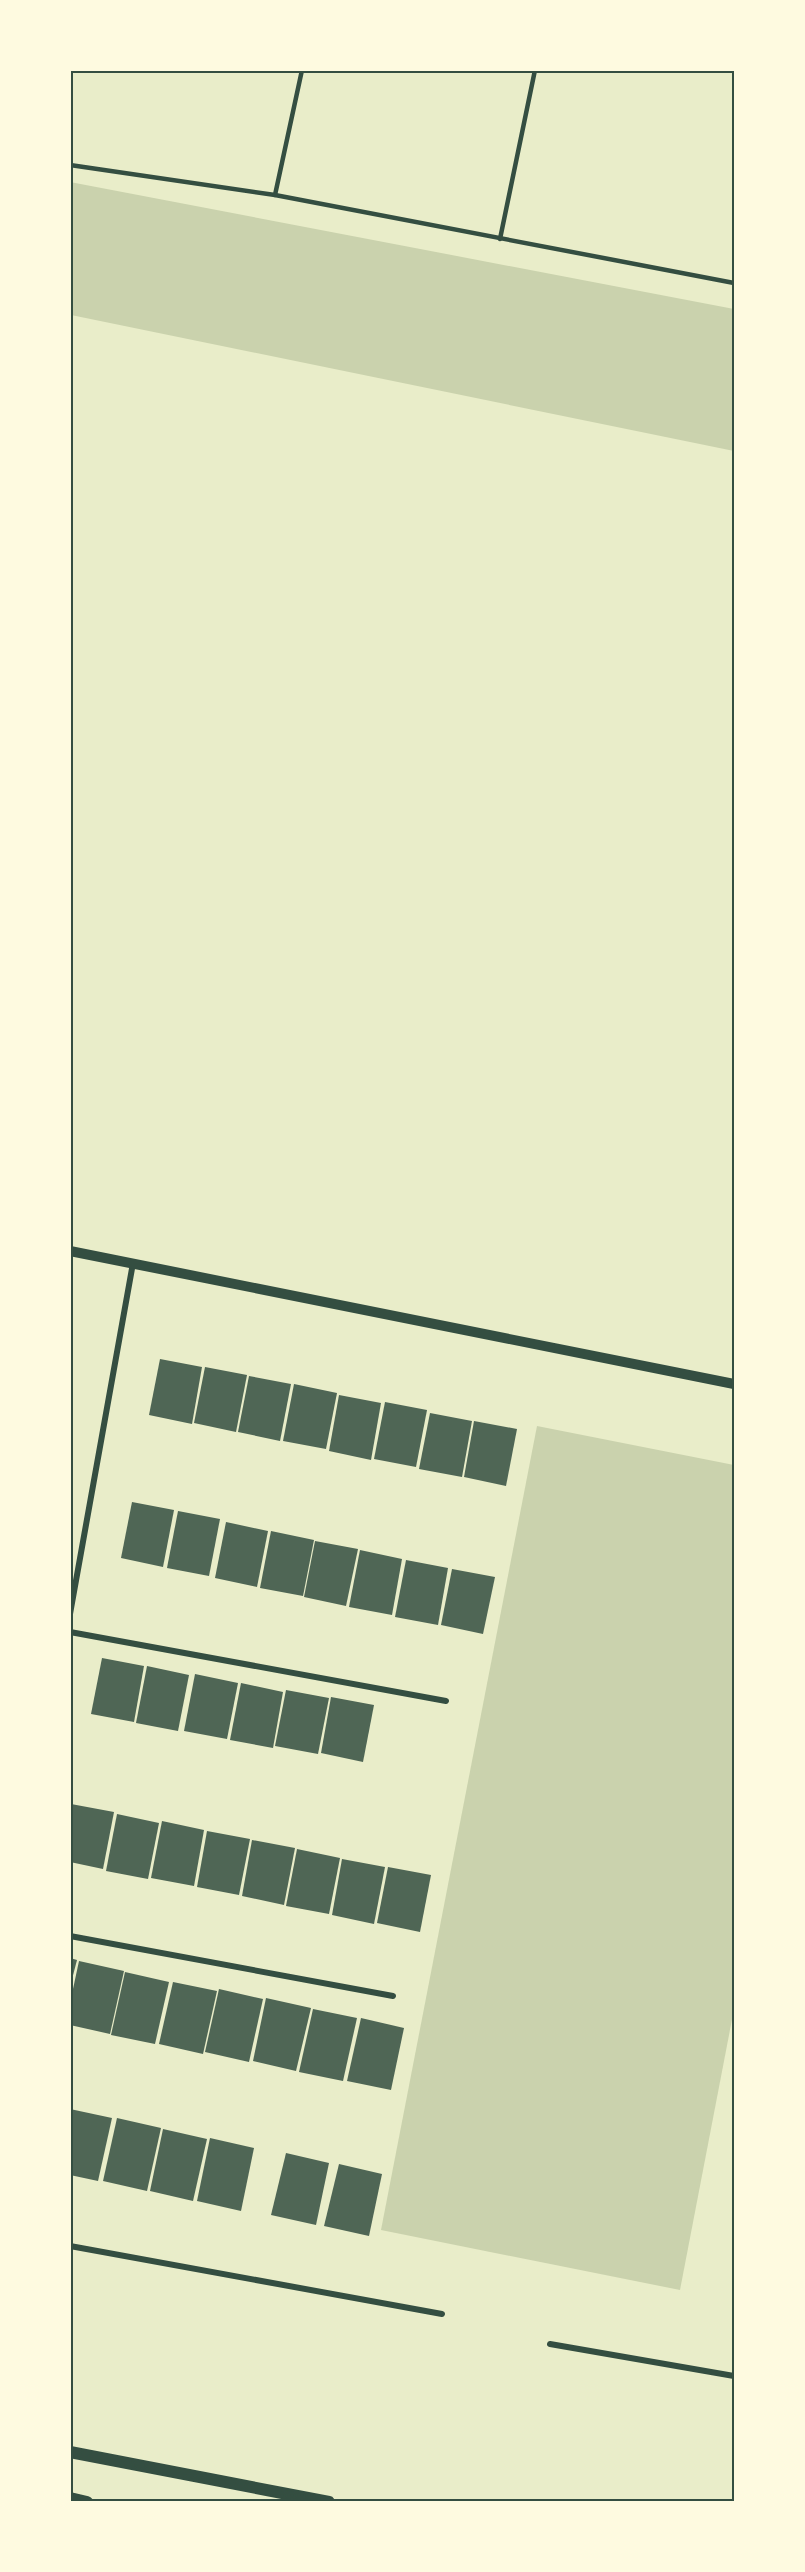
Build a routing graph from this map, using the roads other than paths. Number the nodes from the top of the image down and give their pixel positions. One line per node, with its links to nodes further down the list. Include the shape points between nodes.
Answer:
1 (302, 70): 4 (lane)
2 (535, 70): 5 (lane)
3 (70, 165): 4 (lane)
4 (274, 195): 5 (lane)
5 (500, 240): 6 (lane)
6 (735, 283)
7 (70, 1251): 8 (street)
8 (133, 1263): 9 (street); 10 (street)
9 (735, 1384)
10 (72, 1599): 11 (street)
11 (70, 1614)
12 (70, 1632): 13 (street)
13 (446, 1701)
14 (70, 1936): 15 (street)
15 (393, 1996)
16 (70, 2246): 17 (street)
17 (442, 2314)
18 (550, 2344): 19 (street)
19 (735, 2376)
20 (70, 2451): 23 (main road)
21 (70, 2498): 22 (main road)
22 (87, 2502)
23 (328, 2502)

